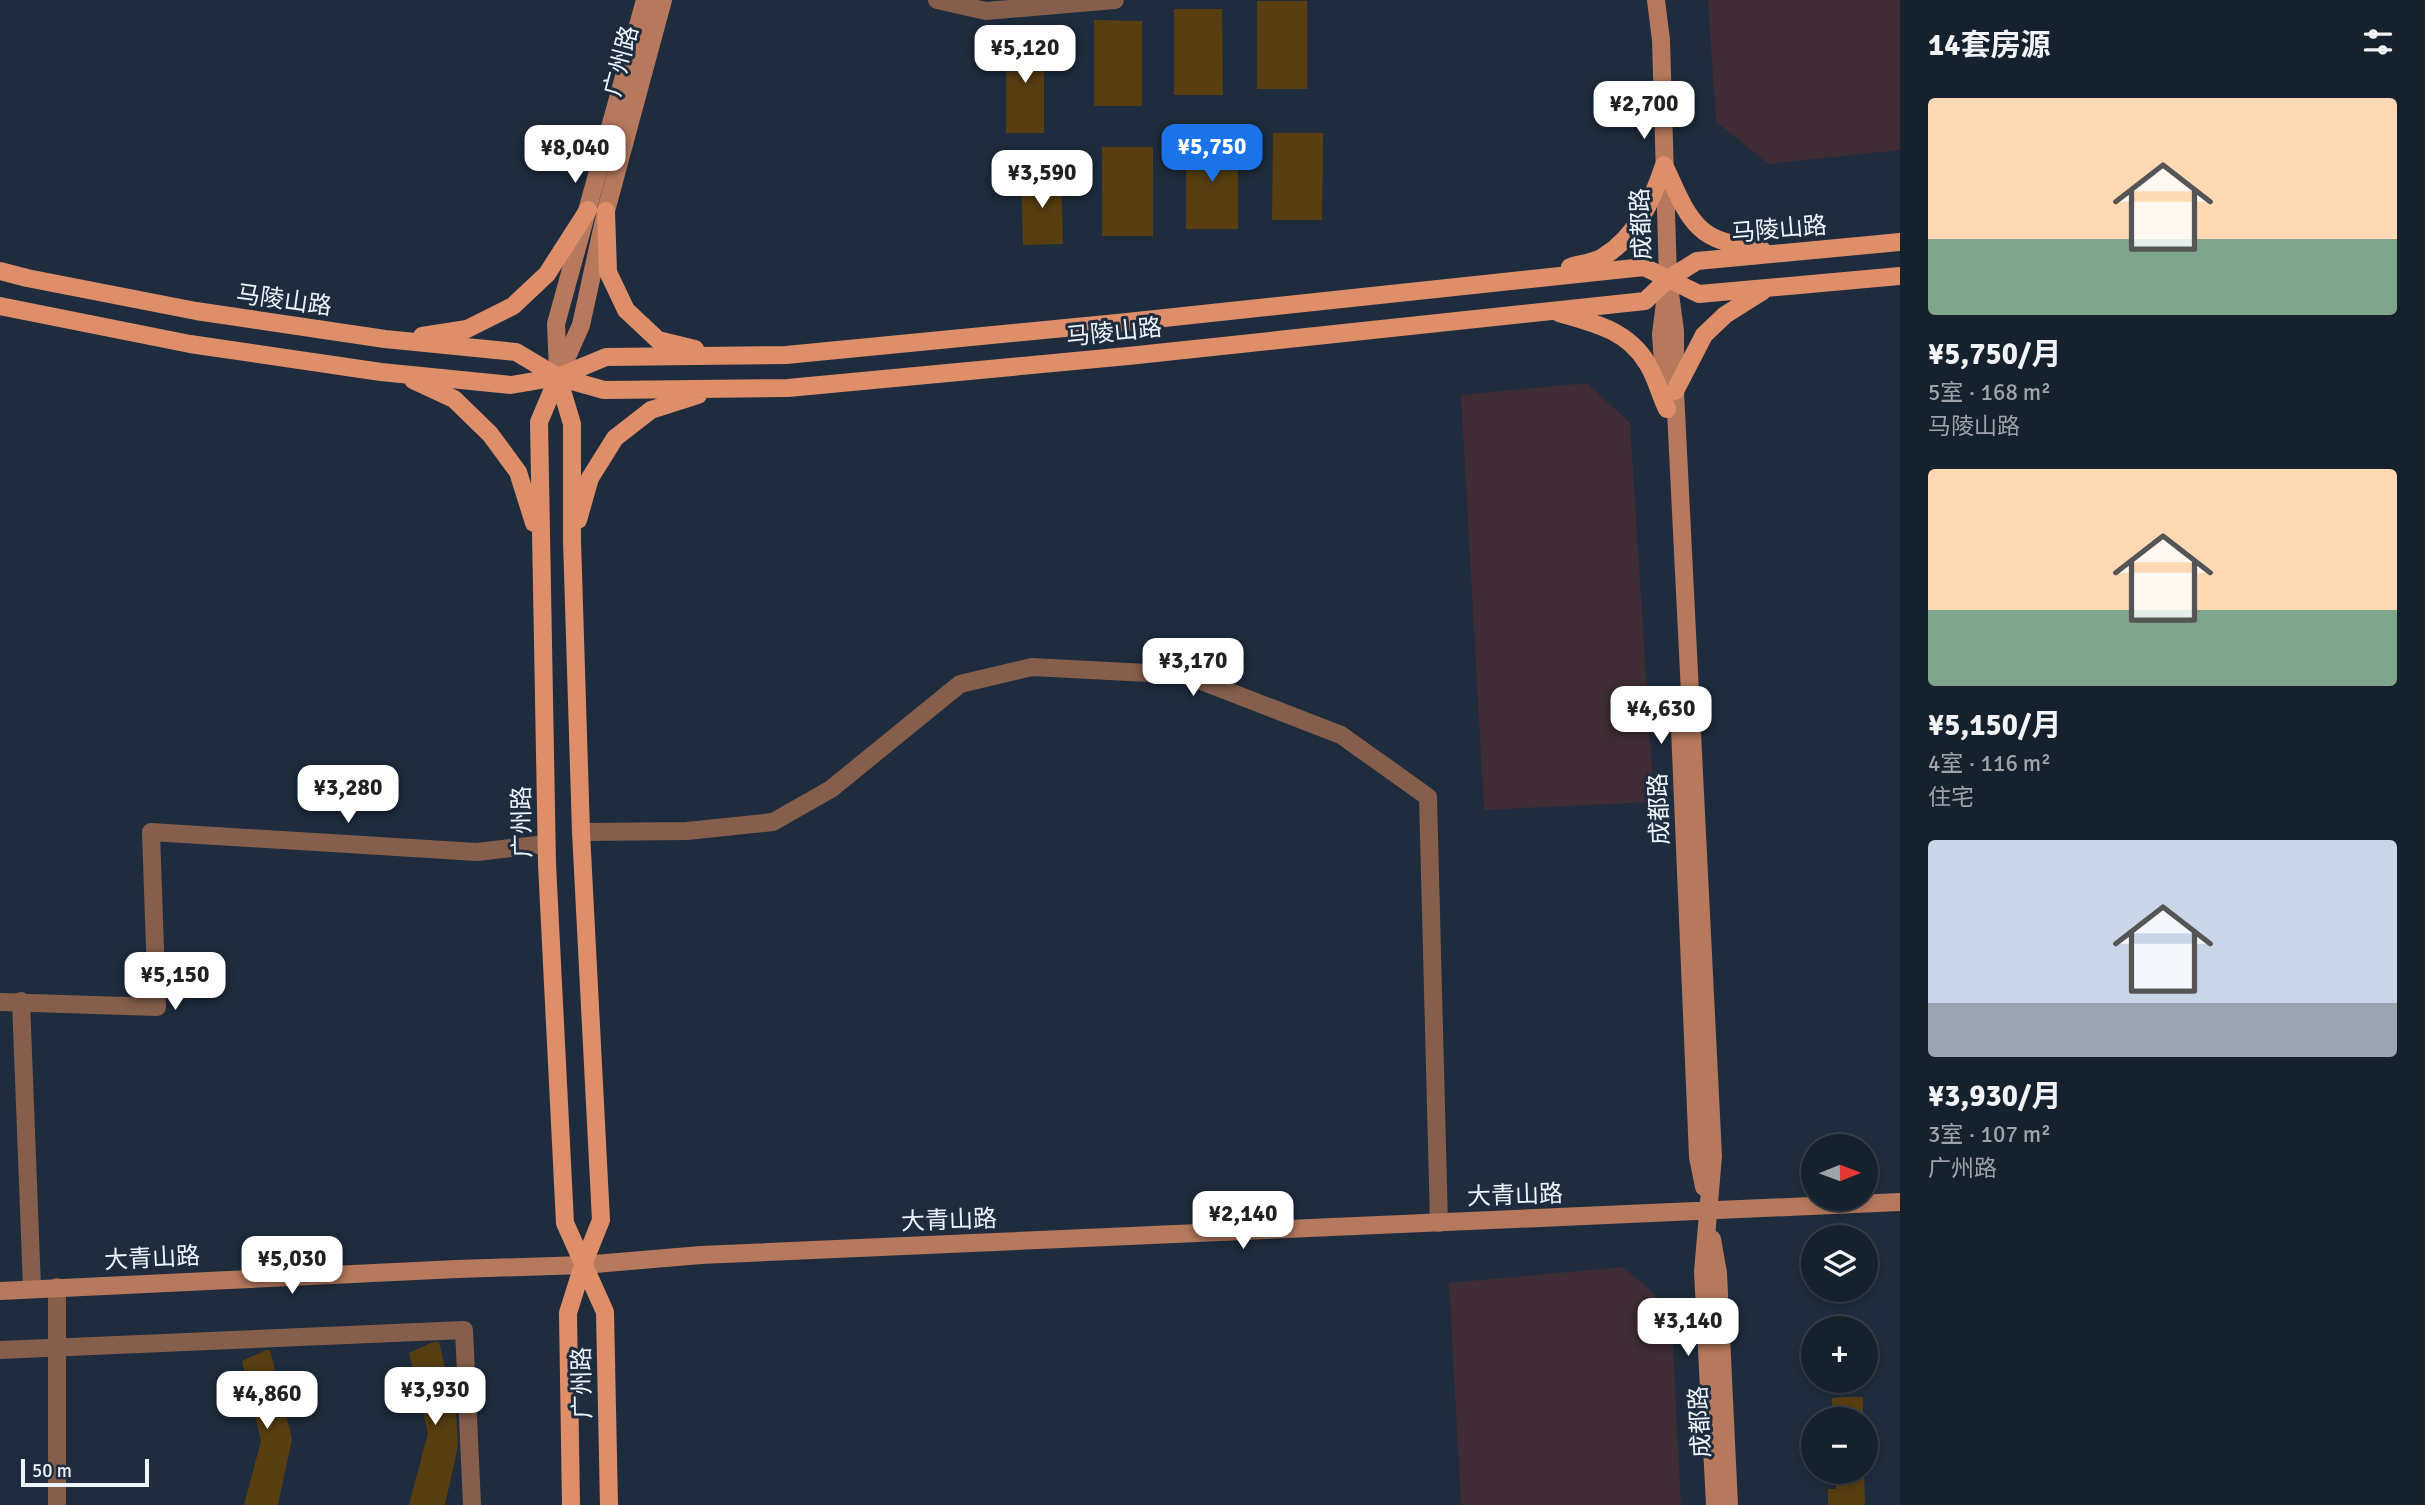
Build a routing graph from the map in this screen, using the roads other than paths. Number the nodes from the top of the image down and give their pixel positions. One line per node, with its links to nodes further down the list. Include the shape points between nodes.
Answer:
1 (645, 0): 7 (street, 广州路)
2 (663, 0): 7 (street, 广州路)
3 (937, 0): 4 (street, via 986,11)
4 (1115, 0)
5 (1656, 0): 6 (street, 成都路)
6 (1664, 165): 9 (main road, via 1700,229 1725,242); 12 (main road, via 1652,201 1634,230 1602,257); 13 (street, 成都路)
7 (597, 211): 17 (main road, via 547,274 513,306 467,329); 18 (main road, via 608,272 626,310 658,340); 20 (street, 广州路, via 581,325)
8 (1900, 242): 9 (main road, 马陵山路)
9 (1776, 254): 13 (main road, 马陵山路, via 1697,261)
10 (0, 271): 17 (main road, 马陵山路, via 196,311)
11 (1900, 276): 14 (main road, 马陵山路)
12 (1539, 278): 13 (main road, 马陵山路, via 1644,267); 18 (main road, 马陵山路, via 1113,324 786,355)
13 (1668, 279): 14 (main road, 马陵山路, via 1699,294); 16 (main road, 马陵山路, via 1645,300); 22 (street, 成都路, via 1675,331); 23 (street, 成都路, via 1661,334)
14 (1767, 288): 22 (main road, via 1704,335)
15 (0, 306): 19 (main road, 马陵山路, via 190,344)
16 (1549, 310): 21 (main road, 马陵山路, via 884,379); 23 (main road, via 1626,338 1648,364)
17 (398, 340): 20 (main road, 马陵山路, via 516,352)
18 (725, 356): 20 (main road, 马陵山路, via 606,357)
19 (400, 374): 20 (main road, 马陵山路, via 512,385); 25 (main road, via 454,399 491,434 518,472)
20 (558, 377): 21 (main road, 马陵山路, via 604,390); 24 (main road, 广州路, via 572,424); 25 (main road, 广州路, via 539,422)
21 (716, 389): 24 (main road, via 651,410 615,438 590,478)
22 (1675, 391): 31 (street, 成都路, via 1713,1156)
23 (1667, 409): 31 (street, 成都路, via 1698,1157)
24 (572, 540): 26 (main road, 广州路)
25 (540, 541): 27 (main road, 广州路)
26 (582, 832): 32 (street, via 687,831 774,822 831,789 960,684 1032,667 1186,675 1341,734 1428,797); 33 (main road, 广州路, via 601,1220)
27 (547, 844): 29 (street, via 477,852 151,832 157,1007); 33 (main road, 广州路, via 565,1223)
28 (0, 1002): 29 (street)
29 (21, 1002): 35 (street)
30 (1900, 1202): 31 (street, 大青山路)
31 (1708, 1211): 32 (street, 大青山路); 43 (street, 成都路, via 1703,1272); 44 (street, 成都路, via 1718,1273)
32 (1439, 1223): 33 (street, 大青山路, via 715,1255)
33 (583, 1265): 34 (street, 大青山路); 41 (main road, 广州路, via 568,1313); 42 (main road, 广州路, via 605,1312)
34 (57, 1287): 35 (street, 大青山路); 37 (street)
35 (32, 1288): 36 (street, 大青山路)
36 (0, 1291)
37 (55, 1348): 38 (street); 39 (street); 40 (street, via 464,1330)
38 (0, 1350)
39 (57, 1505)
40 (472, 1505)
41 (571, 1505)
42 (609, 1505)
43 (1715, 1505)
44 (1729, 1505)

